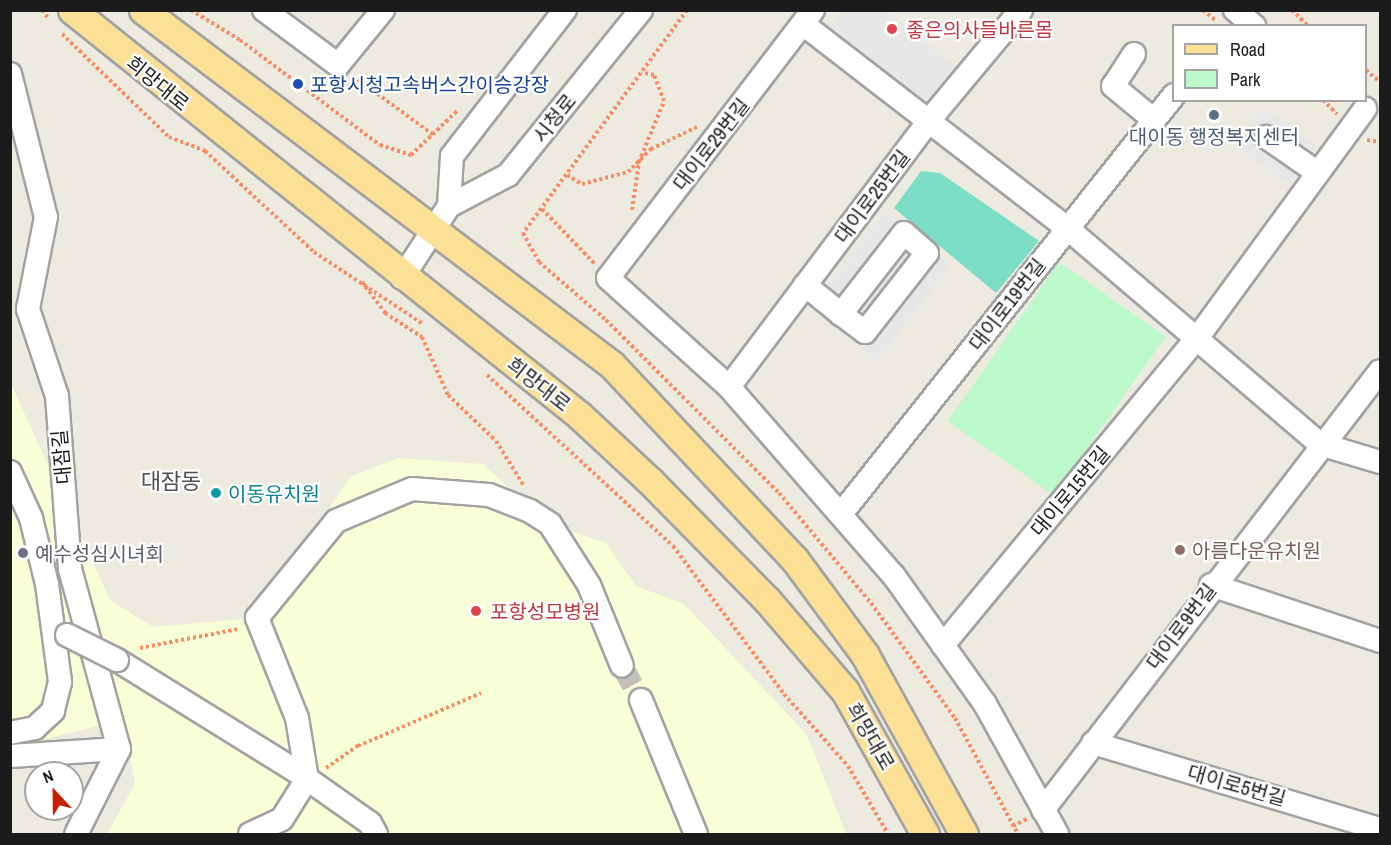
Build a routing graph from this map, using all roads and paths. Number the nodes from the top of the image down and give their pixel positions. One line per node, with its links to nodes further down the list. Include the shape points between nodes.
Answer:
1 (42, 10): 39 (path, via 83,59 169,137 205,151 314,252)
2 (72, 10): 37 (main road, 희망대로)
3 (143, 10): 34 (main road, 희망대로)
4 (191, 10): 17 (path, via 240,40 380,145 411,155 435,136)
5 (264, 10): 17 (street)
6 (383, 10): 17 (street)
7 (565, 10): 31 (street, via 452,156)
8 (641, 10): 31 (street, 시청로, via 508,175)
9 (687, 10): 18 (path)
10 (1021, 10): 24 (street, 대이로25번길)
11 (1203, 10): 14 (path)
12 (1292, 10): 15 (path)
13 (808, 17): 24 (street); 26 (street, 대이로29번길)
14 (1236, 18)
15 (1306, 24)
16 (1134, 54): 25 (street, via 1113,86)
17 (338, 65)
18 (641, 72): 28 (path, via 654,75 664,100); 30 (path)
19 (1367, 72): 21 (path)
20 (10, 74): 64 (street, 대잠길, via 46,217 28,309 57,396 70,569)
21 (1380, 82)
22 (1172, 96): 25 (street, 대이로19번길)
23 (1366, 110): 29 (street, 대이로15번길)
24 (931, 118): 33 (street); 40 (street, 대이로25번길)
25 (1154, 120): 33 (street, 대이로19번길)
26 (720, 132): 28 (path, via 704,125 680,133); 36 (street, 대이로29번길)
27 (1266, 137): 29 (street)
28 (639, 162): 30 (path, via 628,172 582,184); 36 (path, via 631,217)
29 (1318, 173): 43 (street, 대이로15번길)
30 (567, 175): 32 (path)
31 (450, 206): 34 (street, 시청로)
32 (542, 209): 35 (path); 38 (path)
33 (1067, 228): 43 (street); 52 (street, 대이로19번길)
34 (433, 232): 37 (street, 시청로); 75 (main road, 희망대로, via 612,365 759,519 865,655)
35 (523, 233)
36 (640, 236): 38 (street, 대이로29번길)
37 (402, 278): 74 (main road, 희망대로, via 579,415 767,600 845,691)
38 (608, 278): 46 (street)
39 (360, 279): 42 (path); 51 (path, via 385,313 422,337 448,394 495,441 524,486)
40 (806, 285): 41 (street); 46 (street, 대이로25번길)
41 (841, 314)
42 (434, 332)
43 (1198, 337): 47 (street); 57 (street, 대이로15번길)
44 (479, 368): 73 (path, via 673,546 784,694 848,766)
45 (1380, 371): 47 (street, 대이로9번길)
46 (729, 387): 52 (street)
47 (1320, 444): 48 (street); 53 (street, 대이로9번길)
48 (1380, 462)
49 (10, 472): 50 (street)
50 (17, 502): 55 (street)
51 (530, 511): 54 (street, via 489,495 412,489 336,521 278,587 257,618); 59 (street, via 550,524 589,585)
52 (841, 514): 57 (street)
53 (1211, 585): 56 (street); 63 (street, 대이로9번길)
54 (260, 625): 58 (path, via 139,649); 66 (street, via 297,718)
55 (61, 632): 58 (street, bridge); 62 (street, via 60,682 53,711 35,728)
56 (1380, 641)
57 (943, 645): 67 (street, via 984,704)
58 (117, 660): 66 (street)
59 (622, 666)
60 (481, 693): 66 (path, via 358,747)
61 (641, 700): 72 (street)
62 (10, 734)
63 (1093, 743): 67 (street, 대이로9번길); 68 (street, 대이로5번길)
64 (119, 749): 65 (street); 69 (street)
65 (10, 756)
66 (307, 779): 70 (street, via 282,819); 71 (street, via 370,823)
67 (1043, 810): 76 (street)
68 (1380, 829)
69 (76, 834)
70 (250, 834)
71 (376, 834)
72 (696, 834)
73 (888, 834)
74 (925, 834)
75 (964, 834)
76 (1057, 834)

